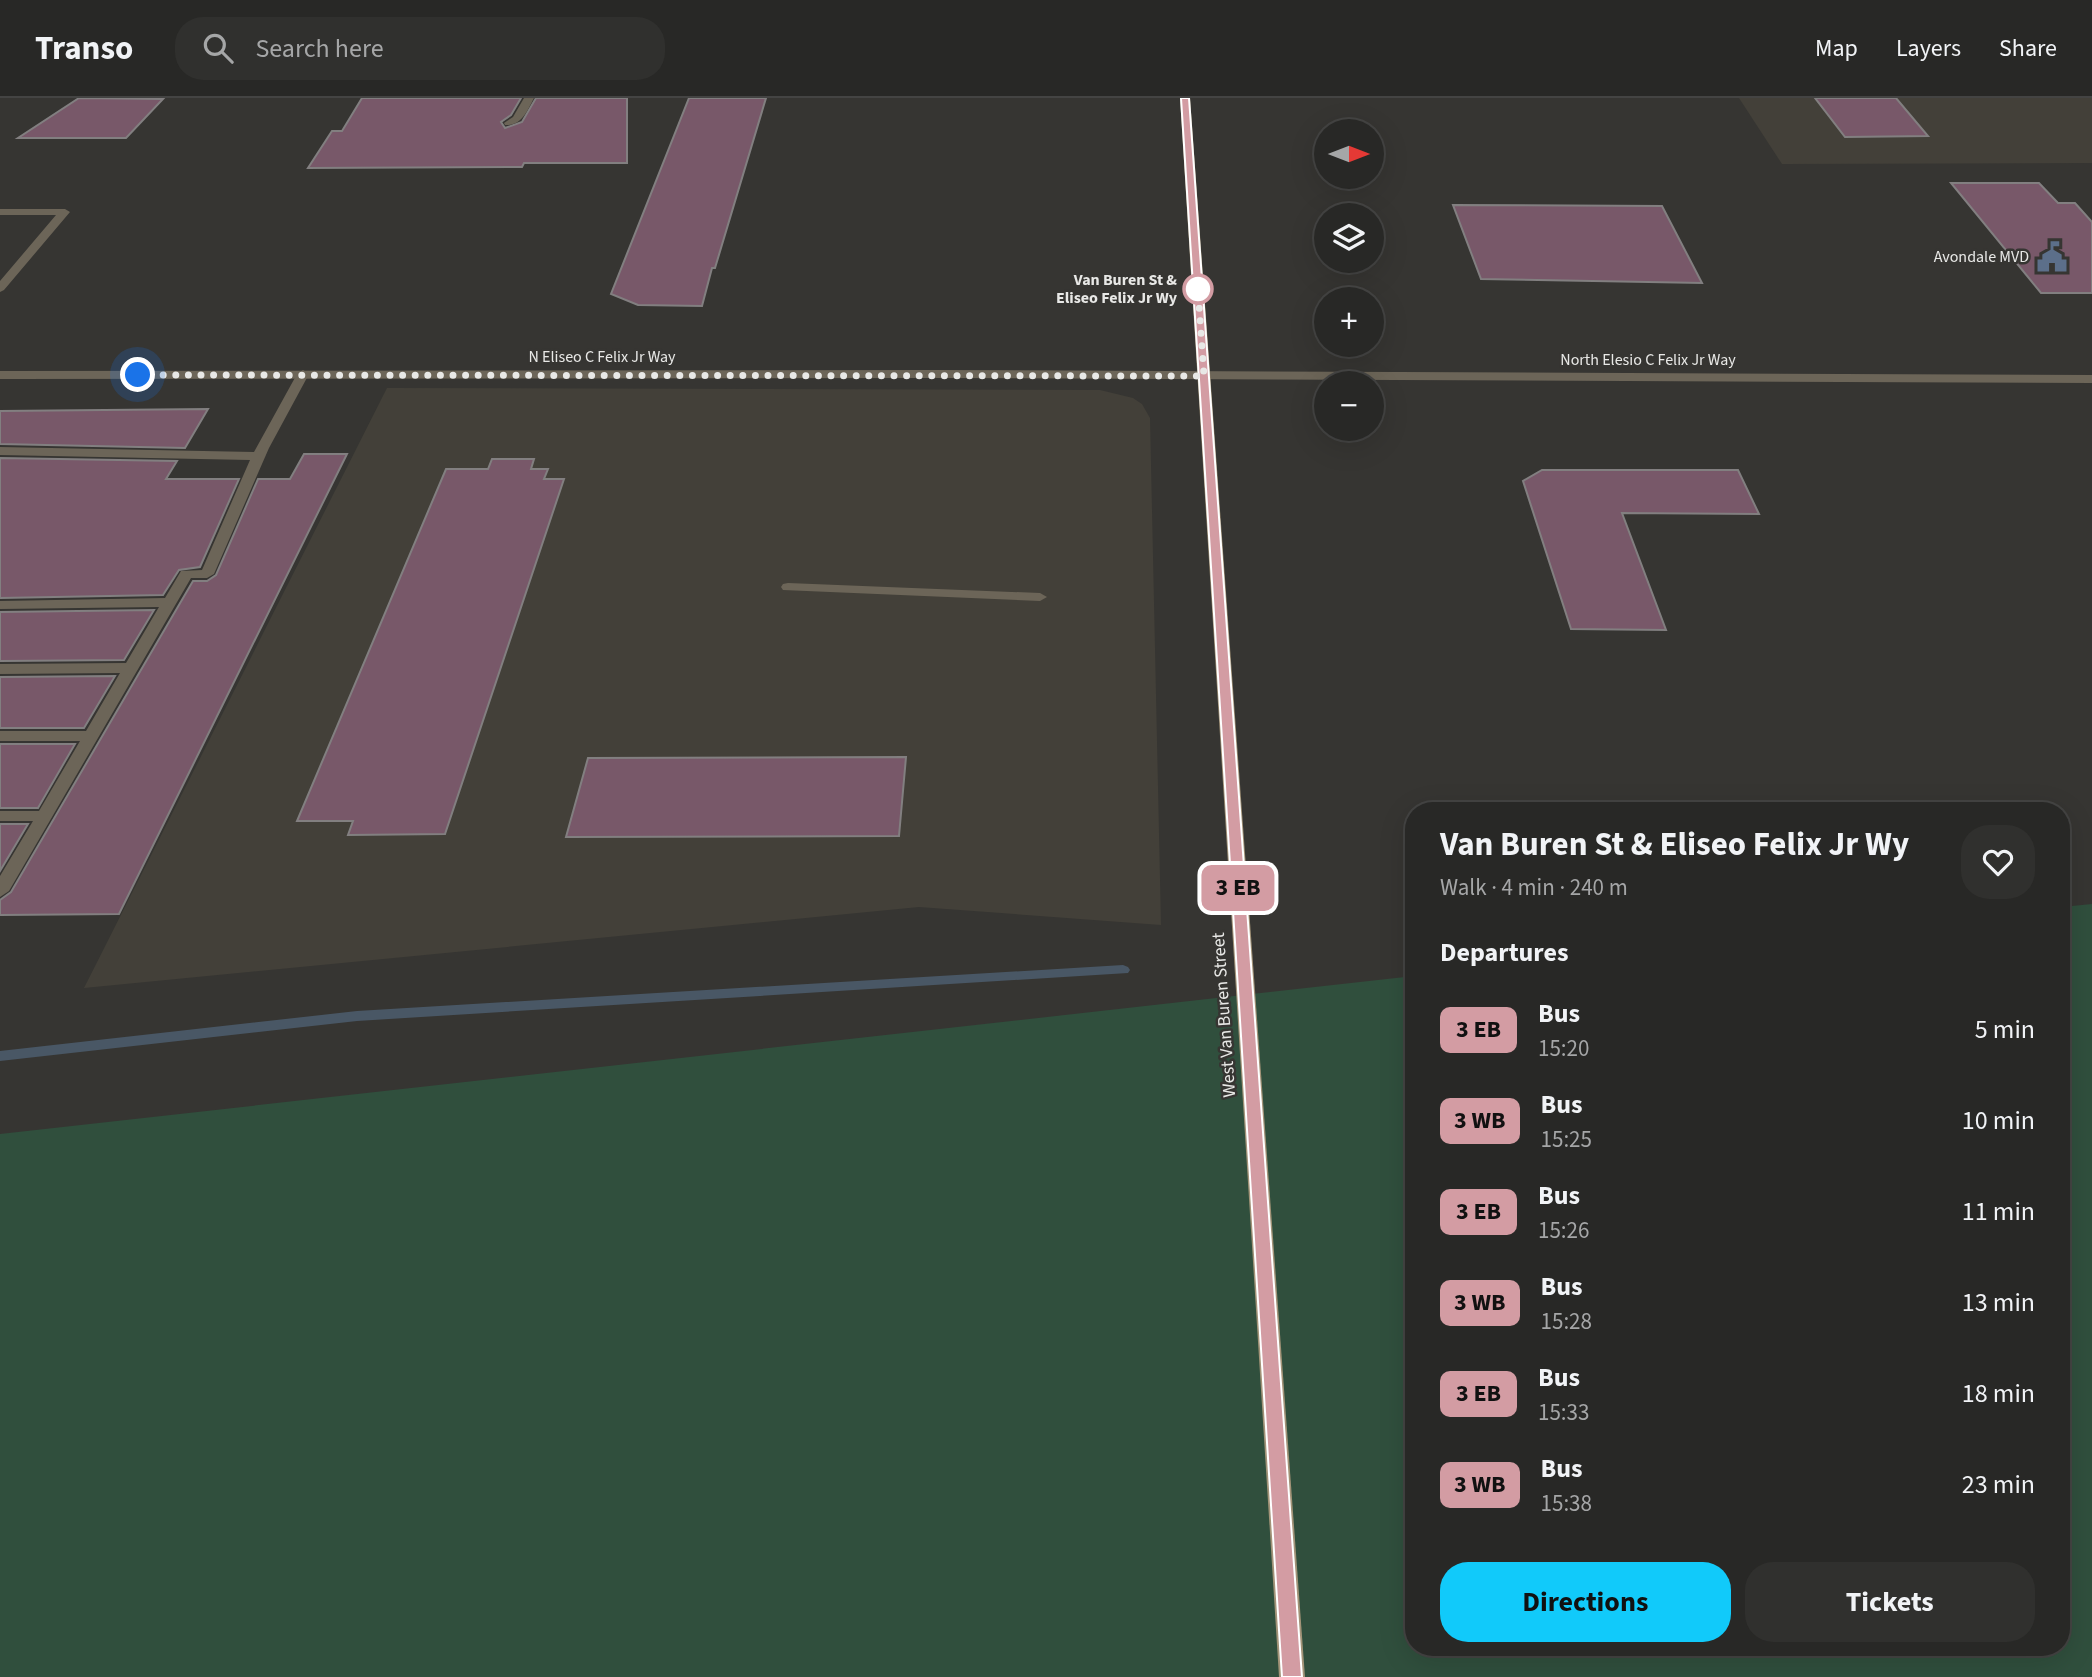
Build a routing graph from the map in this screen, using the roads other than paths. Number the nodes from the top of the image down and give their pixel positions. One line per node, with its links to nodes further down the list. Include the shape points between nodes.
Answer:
1 (529, 98): 3 (street, via 517,119)
2 (1185, 98): 8 (main road, West Van Buren Street)
3 (509, 123)
4 (0, 212): 5 (street, via 65,212)
5 (0, 288)
6 (303, 374): 7 (street, N Eliseo C Felix Jr Way); 8 (street, N Eliseo C Felix Jr Way); 11 (street)
7 (0, 375)
8 (1204, 376): 9 (street, North Elesio C Felix Jr Way); 23 (main road, West Van Buren Street)
9 (2092, 379)
10 (0, 451): 11 (street)
11 (259, 456): 14 (street, via 207,574 186,574)
12 (788, 587): 13 (street)
13 (1040, 597)
14 (170, 602): 15 (street); 17 (street)
15 (0, 605)
16 (0, 668): 17 (street)
17 (131, 668): 19 (street)
18 (0, 736): 19 (street)
19 (91, 736): 21 (street)
20 (0, 816): 21 (street)
21 (44, 816): 22 (street)
22 (0, 891)
23 (1292, 1677)

